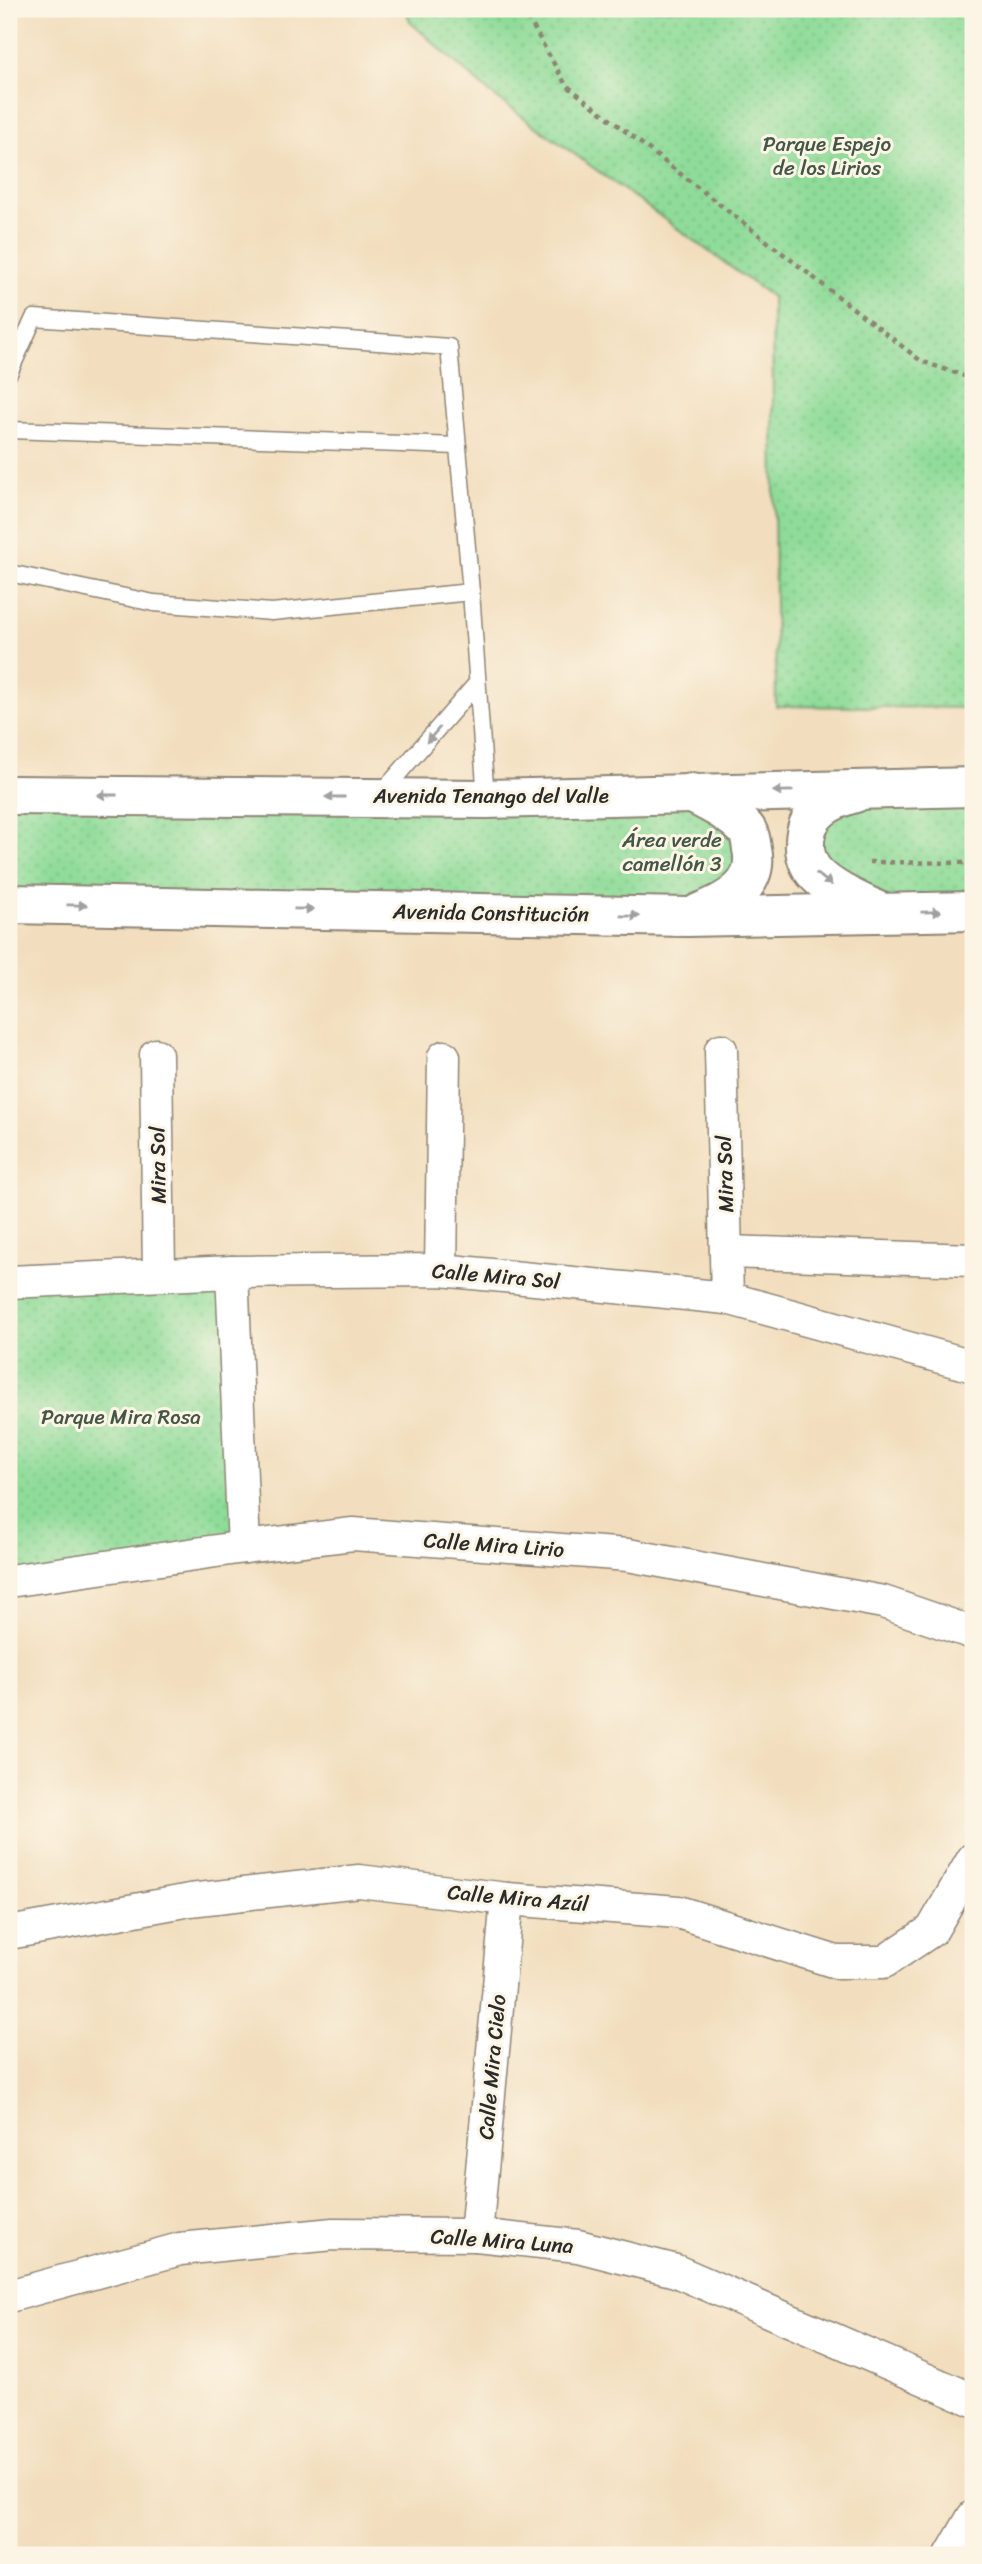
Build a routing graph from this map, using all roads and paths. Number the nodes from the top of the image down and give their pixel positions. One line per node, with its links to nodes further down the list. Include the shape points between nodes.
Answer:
1 (523, 9): 3 (path, via 566,85 921,361)
2 (9, 373): 5 (lane, via 34,318 449,347)
3 (973, 379)
4 (9, 430): 5 (lane)
5 (458, 446): 7 (lane)
6 (9, 573): 7 (lane, via 154,603 272,612)
7 (471, 592): 8 (lane)
8 (477, 684): 13 (lane, one-way to 13); 14 (lane)
9 (973, 787): 10 (main road, Avenida Tenango del Valle)
10 (874, 789): 11 (main road, Avenida Tenango del Valle, one-way to 11); 17 (main road, one-way to 17, via 838,798 811,817 804,853 816,874)
11 (690, 793): 14 (main road, Avenida Tenango del Valle); 18 (main road, via 723,809 748,831 755,860 745,888 718,906)
12 (9, 794): 13 (main road, Avenida Tenango del Valle, one-way to 12)
13 (379, 797): 14 (main road, Avenida Tenango del Valle)
14 (486, 799)
15 (9, 904): 18 (main road, Avenida Constitución, one-way to 18)
16 (973, 911): 17 (main road, Avenida Constitución, one-way to 16)
17 (880, 912): 18 (main road, Avenida Constitución)
18 (687, 917)
19 (721, 1050): 22 (street, Mira Sol)
20 (156, 1055): 26 (street, Mira Sol)
21 (444, 1058): 24 (street)
22 (727, 1252): 23 (street); 28 (street, Mira Sol)
23 (973, 1260)
24 (441, 1270): 25 (street, Calle Mira Sol); 28 (street, Calle Mira Sol)
25 (232, 1272): 26 (street, Calle Mira Sol); 30 (street)
26 (159, 1274): 27 (street, Calle Mira Sol)
27 (9, 1282)
28 (727, 1298): 29 (street, Calle Mira Sol)
29 (973, 1366)
30 (244, 1547): 31 (street, Calle Mira Lirio); 32 (street, Calle Mira Lirio, via 353,1534 628,1555 883,1602)
31 (9, 1581)
32 (973, 1633)
33 (973, 1859): 34 (street, Calle Mira Azúl, via 932,1930 884,1962 836,1962 678,1912)
34 (507, 1899): 35 (street, Calle Mira Azúl, via 359,1881 190,1900); 36 (street, Calle Mira Cielo)
35 (9, 1933)
36 (476, 2235): 37 (street, Calle Mira Luna, via 333,2234 180,2249); 38 (street, Calle Mira Luna, via 579,2246 676,2272)
37 (9, 2296)
38 (973, 2399)
39 (973, 2517): 40 (street)
40 (951, 2555)

